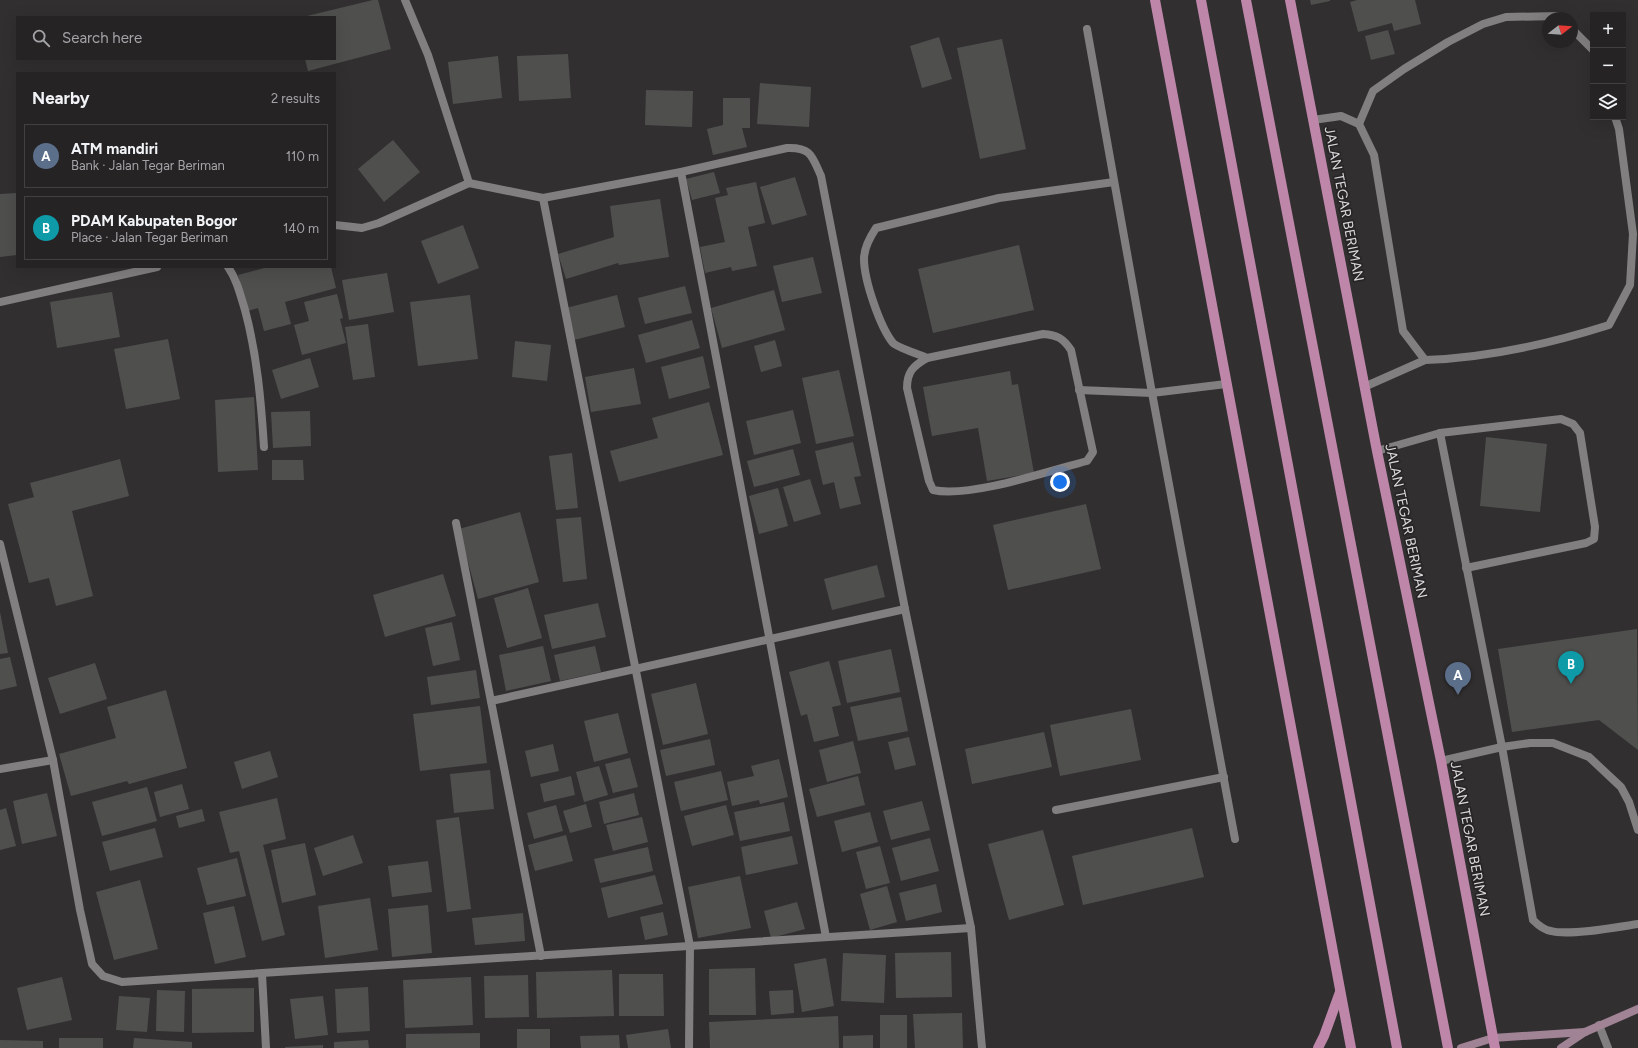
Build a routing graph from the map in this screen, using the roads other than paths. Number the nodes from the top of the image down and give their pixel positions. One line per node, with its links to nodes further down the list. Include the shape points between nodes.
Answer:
1 (405, 0): 15 (street, via 428,55)
2 (1155, 0): 23 (main road)
3 (1201, 0): 61 (main road)
4 (1246, 0): 62 (main road)
5 (1290, 0): 10 (main road, JALAN TEGAR BERIMAN)
6 (1542, 16): 12 (street, via 1506,17 1483,24 1448,42 1373,91)
7 (1086, 29): 14 (street)
8 (1578, 35): 9 (street)
9 (1591, 48)
10 (1313, 120): 12 (street, via 1341,116); 24 (main road, JALAN TEGAR BERIMAN)
11 (1617, 120): 22 (street, via 1633,234 1630,285 1609,325 1556,342 1461,359)
12 (1359, 124): 22 (street, via 1374,155 1403,331)
13 (681, 172): 16 (street); 33 (street, via 787,148 801,148 811,155 821,176); 34 (street)
14 (1114, 182): 21 (street, via 999,198 876,228 869,239 864,259 869,289 894,344); 26 (street)
15 (469, 183): 16 (street); 17 (street, via 379,223 362,228)
16 (543, 198): 35 (street)
17 (336, 225)
18 (152, 268): 20 (street)
19 (229, 268): 28 (street, via 236,279 248,323 259,380)
20 (0, 302)
21 (927, 358): 25 (street, via 1043,334 1057,335 1066,341 1072,350); 25 (street, via 914,366 907,377 907,388 929,481 933,490 937,491 985,488 1087,461 1093,452)
22 (1425, 360): 24 (street)
23 (1226, 384): 26 (street); 51 (main road)
24 (1364, 387): 29 (main road, JALAN TEGAR BERIMAN)
25 (1079, 390): 26 (street)
26 (1152, 393): 41 (street)
27 (1440, 433): 29 (street); 32 (street); 32 (street, via 1562,420 1573,424 1580,433 1595,527 1594,539 1586,543)
28 (264, 447)
29 (1377, 451): 39 (main road, JALAN TEGAR BERIMAN)
30 (456, 522): 36 (street)
31 (0, 544): 38 (street)
32 (1466, 568): 37 (street)
33 (905, 609): 34 (street); 46 (street)
34 (769, 639): 35 (street); 47 (street)
35 (636, 669): 36 (street); 48 (street)
36 (491, 702): 49 (street)
37 (1502, 747): 39 (street); 43 (street, via 1553,743 1589,757 1621,787 1630,802); 45 (street, via 1533,920 1541,927 1552,931 1567,932)
38 (53, 760): 40 (street); 50 (street, via 92,964 103,976 122,982)
39 (1441, 761): 55 (main road, JALAN TEGAR BERIMAN)
40 (0, 769)
41 (1224, 777): 42 (street); 44 (street)
42 (1056, 810)
43 (1638, 830)
44 (1235, 838)
45 (1638, 924)
46 (972, 928): 47 (street); 58 (street)
47 (826, 937): 48 (street)
48 (690, 946): 49 (street); 57 (street)
49 (541, 956): 50 (street)
50 (262, 974): 56 (street)
51 (1340, 991): 59 (main road); 60 (main road)
52 (1638, 1010): 53 (main road)
53 (1600, 1025): 54 (main road); 66 (street)
54 (1585, 1032): 55 (main road); 65 (main road)
55 (1493, 1038): 63 (main road); 64 (main road, JALAN TEGAR BERIMAN)
56 (266, 1048)
57 (689, 1048)
58 (982, 1048)
59 (1318, 1048)
60 (1351, 1048)
61 (1397, 1048)
62 (1448, 1048)
63 (1461, 1048)
64 (1495, 1048)
65 (1561, 1048)
66 (1608, 1048)

